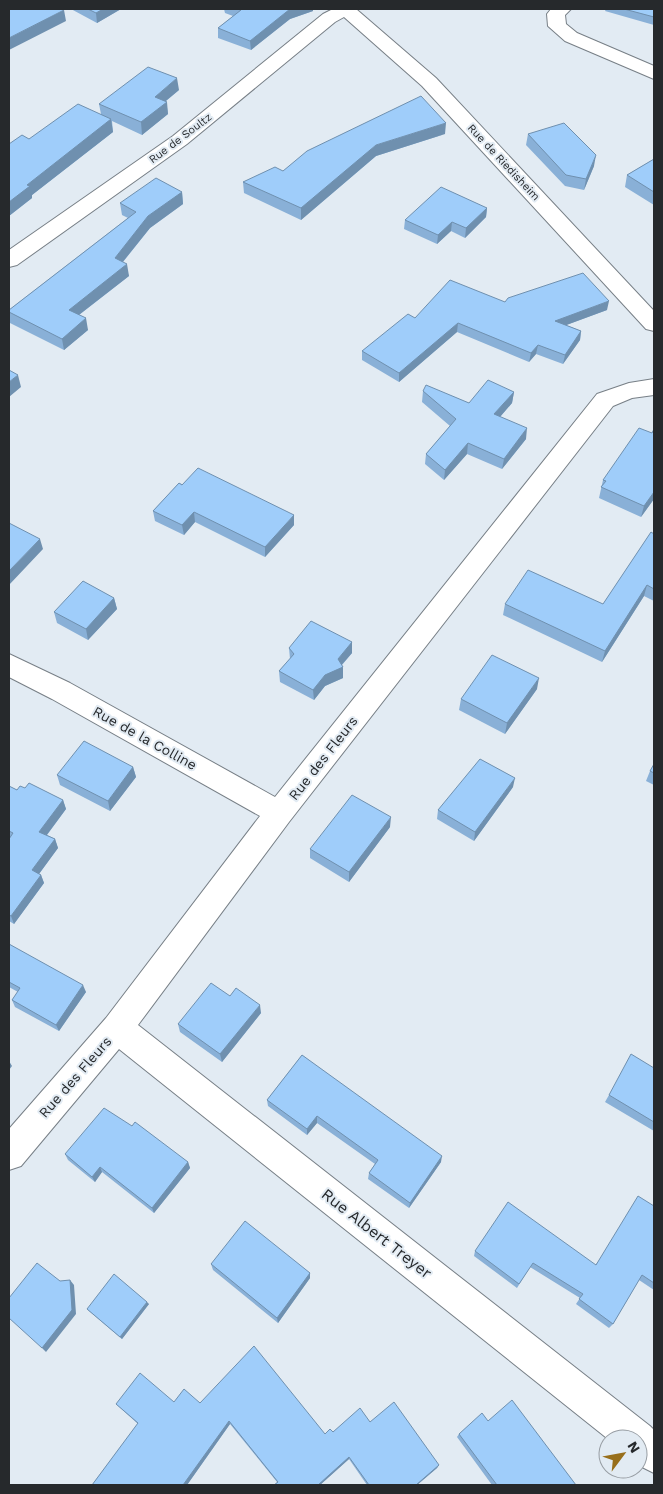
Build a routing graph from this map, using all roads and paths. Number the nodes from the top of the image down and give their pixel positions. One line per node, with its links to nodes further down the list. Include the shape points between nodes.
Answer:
1 (346, 9): 4 (street, Rue de Soultz, via 329,18 180,140); 5 (street, Rue de Riedisheim, via 429,82)
2 (562, 9): 3 (street, via 556,14 557,26 571,37)
3 (654, 73)
4 (9, 260)
5 (654, 324)
6 (654, 387): 8 (street, Rue des Fleurs, via 629,391 606,400)
7 (9, 665): 8 (street, Rue de la Colline)
8 (279, 814): 9 (street, Rue des Fleurs)
9 (117, 1028): 10 (street, Rue des Fleurs); 11 (street, Rue Albert Treyer)
10 (9, 1154)
11 (623, 1429)

